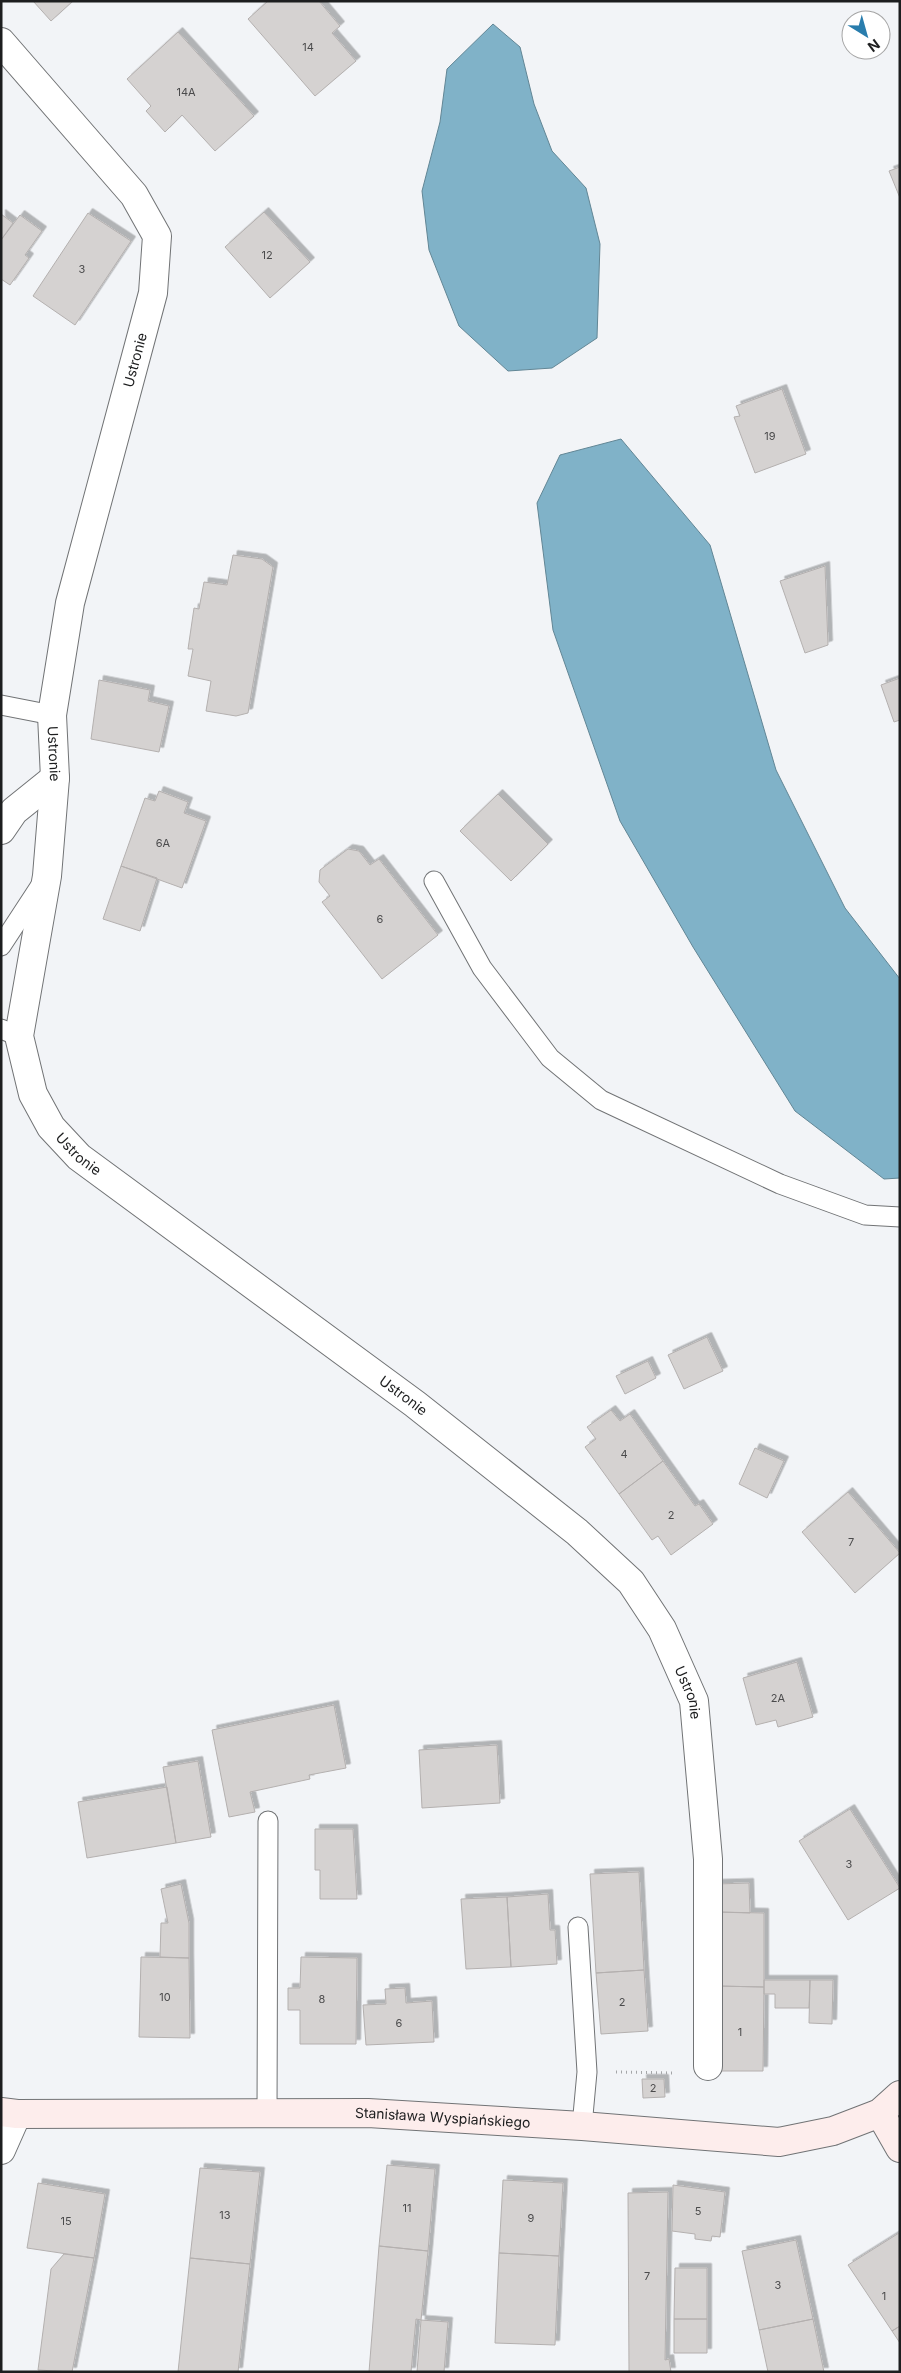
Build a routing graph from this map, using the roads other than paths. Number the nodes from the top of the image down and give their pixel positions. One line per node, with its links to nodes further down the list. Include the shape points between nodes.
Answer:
1 (1, 42): 3 (street, Ustronie, via 134,194 157,236 153,293 70,603)
2 (1, 705): 3 (lane)
3 (52, 716): 4 (street, Ustronie)
4 (55, 778): 5 (street, via 14,811); 6 (street, Ustronie)
5 (1, 830)
6 (47, 876): 8 (lane); 9 (street, Ustronie)
7 (434, 881): 10 (lane, via 482,968 550,1058 601,1100 780,1184 864,1216)
8 (1, 946)
9 (10, 1032): 13 (street, Ustronie, via 34,1094 51,1127 79,1157 415,1404 577,1532 631,1582 657,1621 694,1701 708,1859)
10 (900, 1217)
11 (268, 1820): 16 (lane)
12 (578, 1927): 18 (lane, via 587,2072)
13 (708, 2066)
14 (900, 2095): 17 (main road)
15 (9, 2113): 16 (main road, Stanisława Wyspiańskiego); 20 (street)
16 (266, 2113): 18 (main road, Stanisława Wyspiańskiego, via 444,2116)
17 (880, 2113): 18 (main road, Stanisława Wyspiańskiego, via 833,2131 779,2142); 19 (main road)
18 (582, 2126)
19 (900, 2148)
20 (1, 2150)

